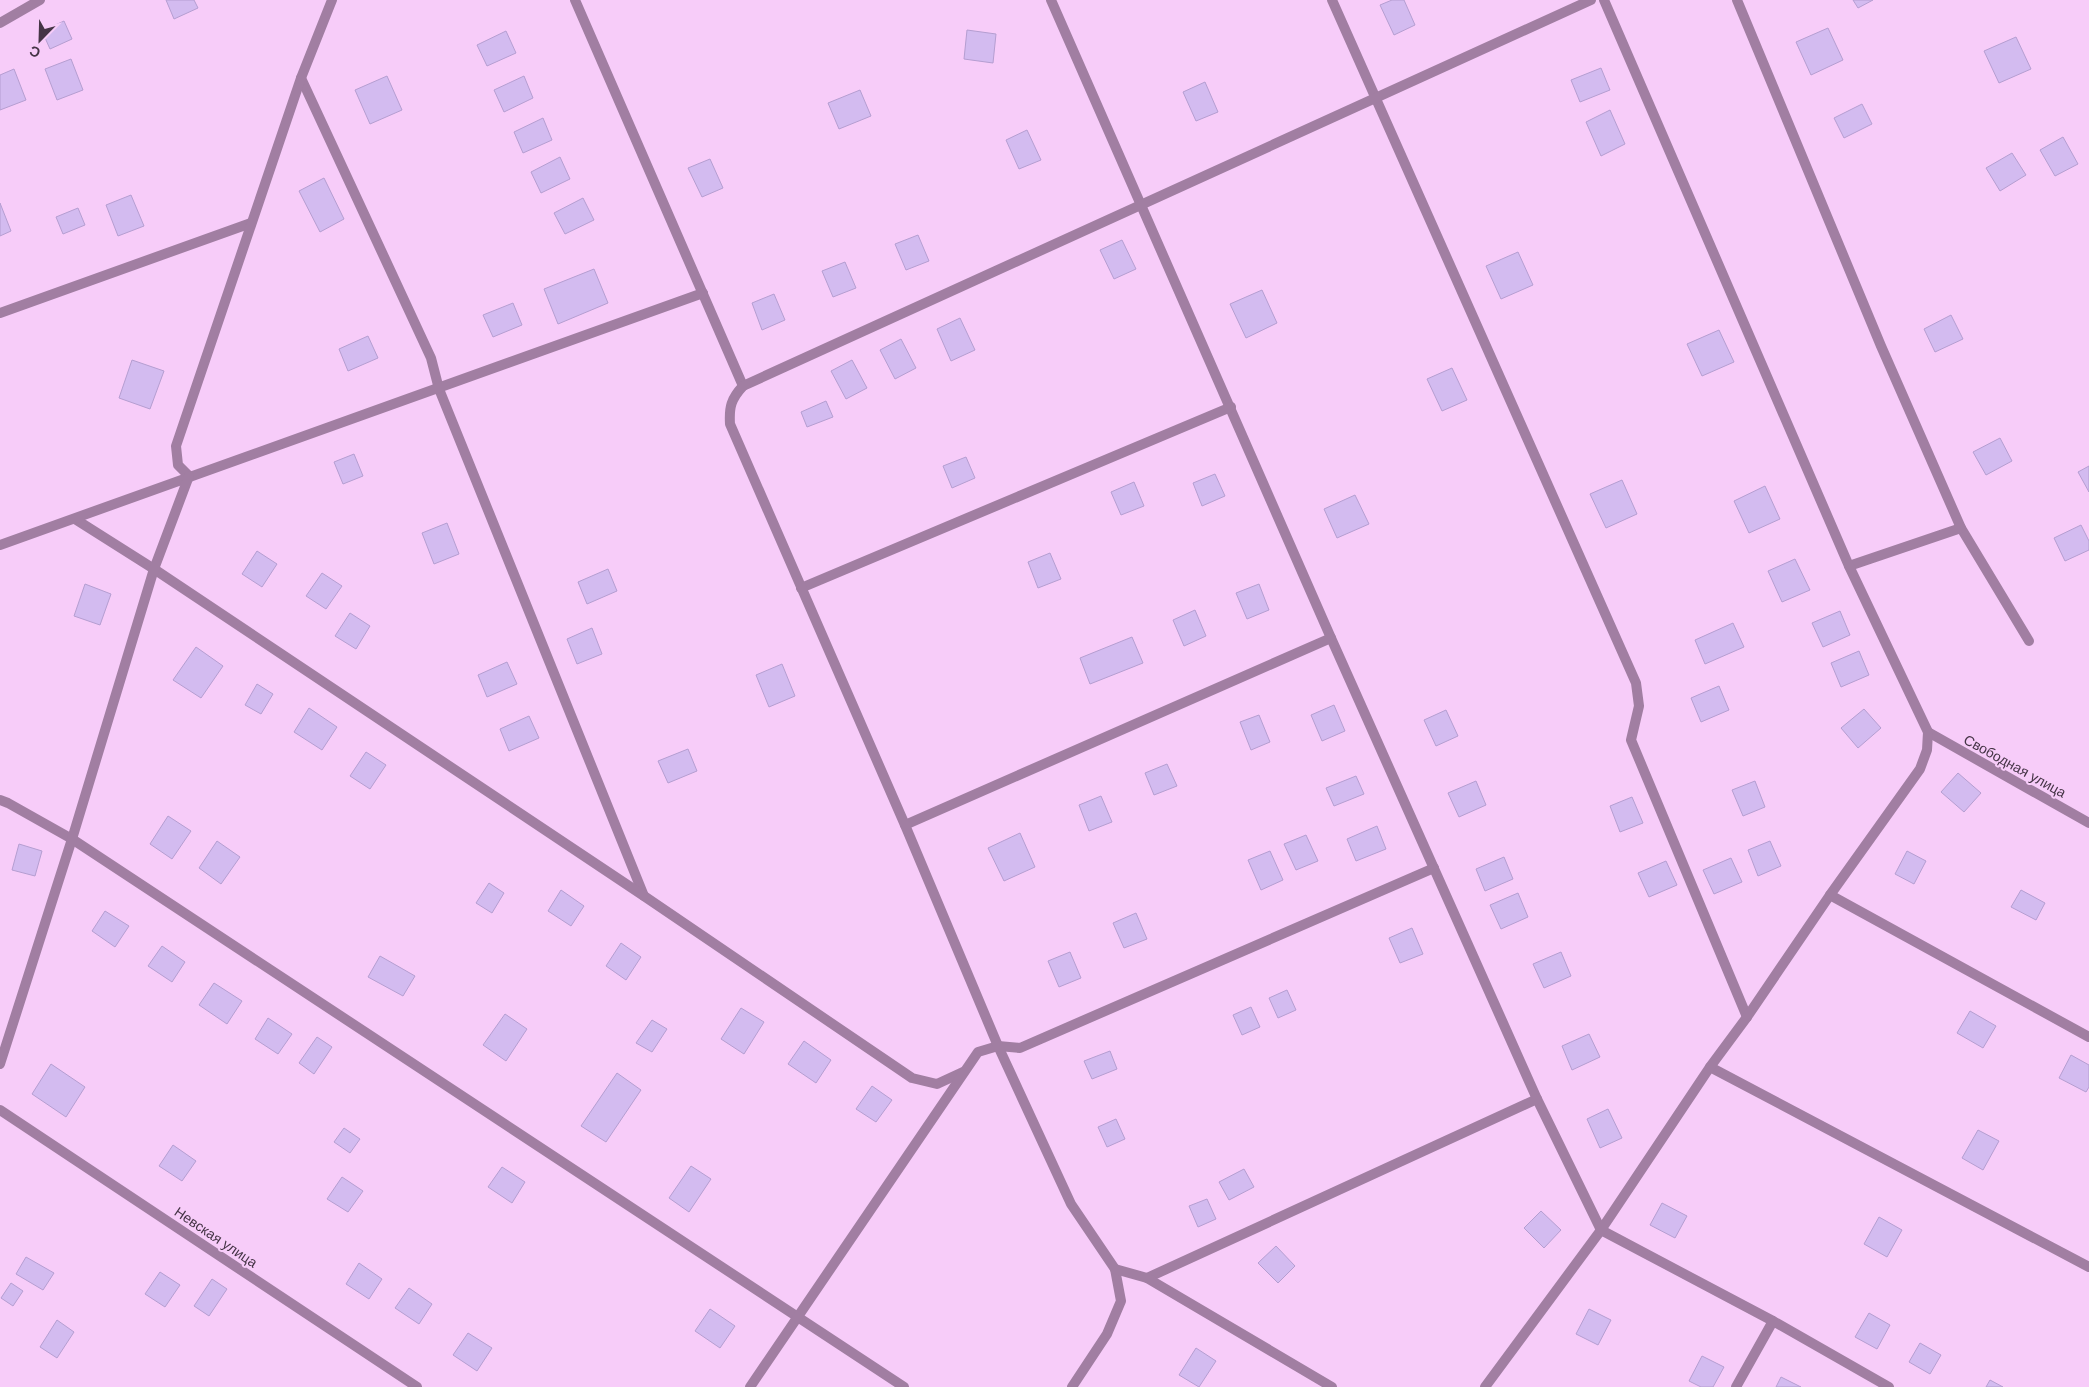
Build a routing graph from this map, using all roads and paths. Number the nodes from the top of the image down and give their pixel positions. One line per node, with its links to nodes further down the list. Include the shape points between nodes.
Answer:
1 (40, 0): 9 (street)
2 (332, 0): 10 (street)
3 (575, 0): 14 (street)
4 (1051, 0): 12 (street)
5 (1332, 0): 11 (street)
6 (1591, 0): 11 (street)
7 (1604, 0): 23 (street)
8 (1736, 0): 21 (street)
9 (0, 23)
10 (300, 78): 13 (street); 17 (street, via 430,358)
11 (1376, 98): 12 (street); 36 (street, via 1636,683 1639,706 1631,740)
12 (1140, 205): 16 (street); 18 (street)
13 (251, 223): 15 (street); 19 (street, via 176,446 178,466)
14 (703, 294): 16 (street); 17 (street)
15 (0, 313)
16 (743, 386): 25 (street, via 733,397 729,409 730,424)
17 (439, 388): 19 (street); 35 (street)
18 (1231, 408): 25 (street); 26 (street)
19 (189, 476): 20 (street); 24 (street)
20 (75, 519): 22 (street); 24 (street)
21 (1961, 528): 23 (street); 27 (street)
22 (0, 545)
23 (1849, 566): 28 (street)
24 (154, 569): 32 (street); 35 (street)
25 (801, 588): 31 (street)
26 (1331, 638): 31 (street); 33 (street)
27 (2030, 641)
28 (1928, 732): 30 (street, Свободная улица); 34 (street, via 1927,750 1920,769)
29 (0, 800): 32 (street)
30 (2089, 823)
31 (905, 825): 38 (street)
32 (72, 839): 39 (street); 48 (street)
33 (1434, 868): 38 (street, via 1020,1048); 42 (street)
34 (1830, 895): 36 (street); 37 (street)
35 (644, 896): 41 (street, via 912,1078 938,1084)
36 (1747, 1018): 40 (street)
37 (2089, 1037)
38 (998, 1046): 41 (street, via 978,1052); 46 (street, via 1071,1204)
39 (0, 1064)
40 (1710, 1067): 44 (street); 45 (street)
41 (963, 1072): 48 (street)
42 (1537, 1099): 44 (street); 47 (street)
43 (0, 1110): 50 (street, Невская улица)
44 (1601, 1230): 49 (street); 55 (street)
45 (2089, 1267)
46 (1115, 1269): 47 (street); 53 (street, via 1121,1302 1107,1334)
47 (1147, 1278): 54 (street)
48 (797, 1318): 51 (street); 52 (street)
49 (1774, 1321): 56 (street); 57 (street)
50 (417, 1387)
51 (750, 1387)
52 (904, 1387)
53 (1072, 1387)
54 (1332, 1387)
55 (1485, 1387)
56 (1736, 1387)
57 (1889, 1387)

